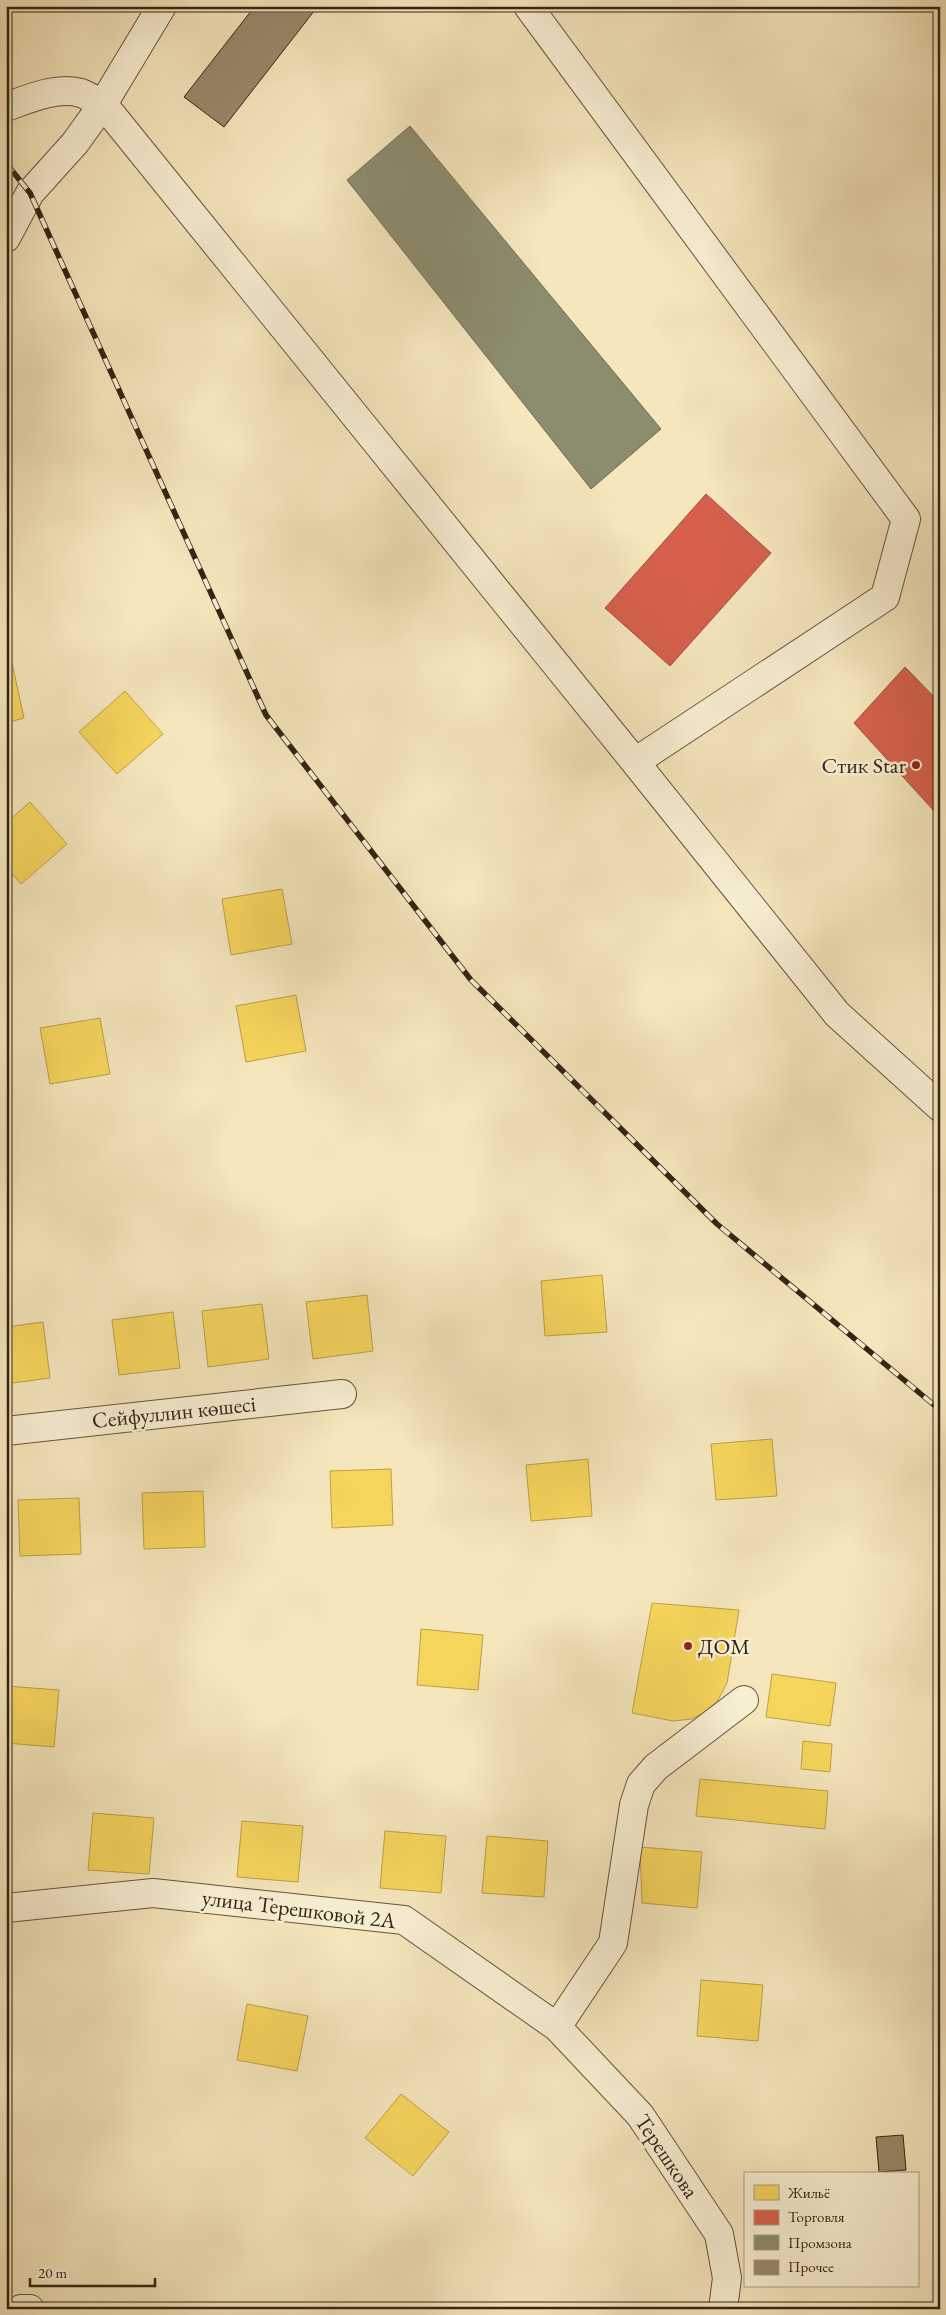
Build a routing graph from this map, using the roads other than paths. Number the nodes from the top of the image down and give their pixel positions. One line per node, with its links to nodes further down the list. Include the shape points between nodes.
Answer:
1 (162, 6): 3 (street)
2 (528, 6): 8 (street, via 906,519 885,597)
3 (102, 104): 4 (street, via 80,93 60,92 34,96); 5 (street, via 75,143); 8 (street)
4 (6, 107)
5 (30, 193): 6 (street); 7 (street)
6 (6, 207)
7 (6, 238)
8 (635, 762): 9 (street, via 837,1014)
9 (892, 1064): 10 (street); 11 (street)
10 (940, 1093)
11 (940, 1107)
12 (342, 1394): 13 (street, Сейфуллин көшесі)
13 (6, 1430)
14 (744, 1700): 16 (street, via 673,1752 641,1784 634,1805 613,1943)
15 (6, 1908): 16 (street, улица Терешковой 2А, via 153,1893 404,1920)
16 (557, 2027): 19 (street, Терешкова, via 640,2115 719,2234 727,2278)
17 (21, 2309): 18 (street)
18 (30, 2309)
19 (723, 2309)

